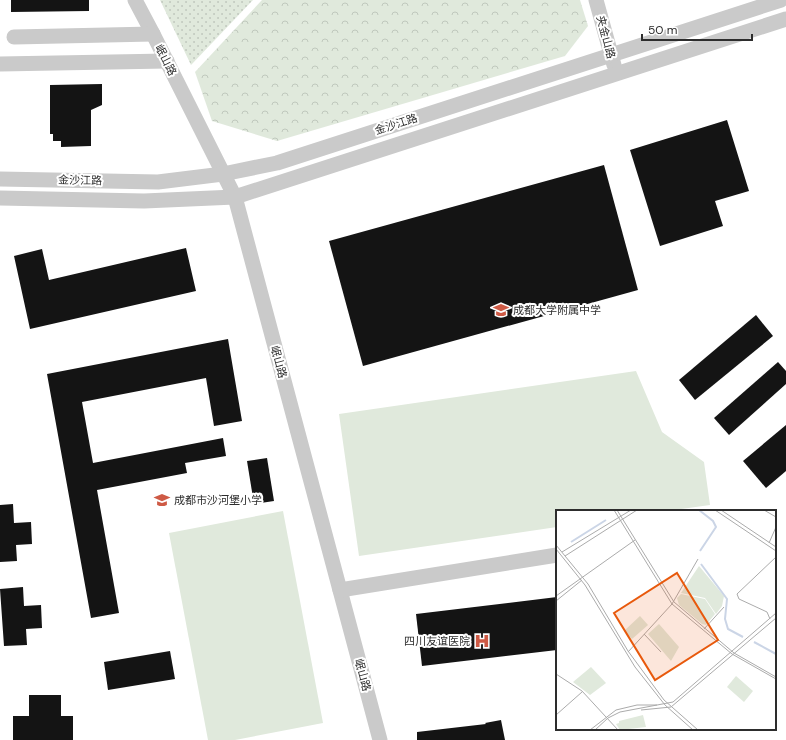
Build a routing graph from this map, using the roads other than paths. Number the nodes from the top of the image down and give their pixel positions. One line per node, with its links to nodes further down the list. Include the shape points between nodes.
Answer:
1 (135, 0): 5 (street, 岷山路)
2 (596, 0): 7 (street, 夹金山路)
3 (781, 0): 7 (street, 金沙江路)
4 (786, 19): 10 (street)
5 (154, 34): 6 (street); 8 (street, 岷山路)
6 (14, 37)
7 (611, 55): 10 (street, 夹金山路); 11 (street, 金沙江路, via 277,163)
8 (167, 61): 9 (street); 11 (street, 岷山路)
9 (0, 64)
10 (616, 73): 13 (street)
11 (223, 174): 12 (street, 金沙江路, via 158,182); 13 (street, 岷山路)
12 (0, 178)
13 (235, 197): 14 (street, via 144,201); 16 (street, 岷山路)
14 (0, 198)
15 (556, 555): 16 (street)
16 (340, 590): 17 (street, 岷山路)
17 (380, 740)

